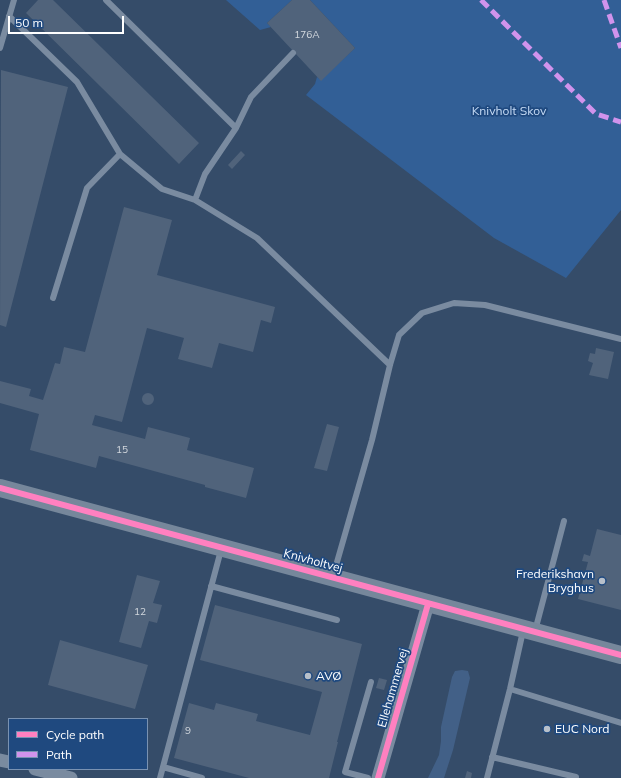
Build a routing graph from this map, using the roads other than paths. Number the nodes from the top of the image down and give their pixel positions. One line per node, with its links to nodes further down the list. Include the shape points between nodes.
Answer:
1 (14, 0): 3 (lane)
2 (106, 0): 6 (lane)
3 (9, 16): 4 (lane); 7 (lane, via 77,82)
4 (0, 48)
5 (293, 53): 6 (lane, via 251,97)
6 (236, 128): 8 (lane, via 205,174)
7 (120, 154): 8 (lane, via 162,189); 9 (lane, via 87,188)
8 (195, 200): 11 (lane, via 257,238)
9 (53, 298)
10 (621, 339): 11 (lane, via 485,305 454,303 422,313 399,335)
11 (390, 365): 15 (lane, via 372,440)
12 (0, 488): 14 (street, Knivholtvej)
13 (564, 521): 19 (lane)
14 (222, 548): 15 (street, Knivholtvej); 16 (lane)
15 (333, 578): 17 (street, Knivholtvej)
16 (211, 586): 18 (lane); 25 (lane)
17 (428, 604): 19 (street, Knivholtvej); 31 (street, Ellehammervej)
18 (337, 620)
19 (529, 631): 20 (street, Knivholtvej); 22 (lane)
20 (621, 655)
21 (371, 682): 30 (lane, via 345,772)
22 (510, 689): 23 (lane); 24 (lane)
23 (621, 723)
24 (492, 757): 32 (lane); 33 (lane)
25 (163, 768): 28 (lane); 29 (lane)
26 (36, 772): 27 (street)
27 (71, 778)
28 (160, 778)
29 (202, 778)
30 (368, 778)
31 (378, 778)
32 (486, 778)
33 (576, 778)

